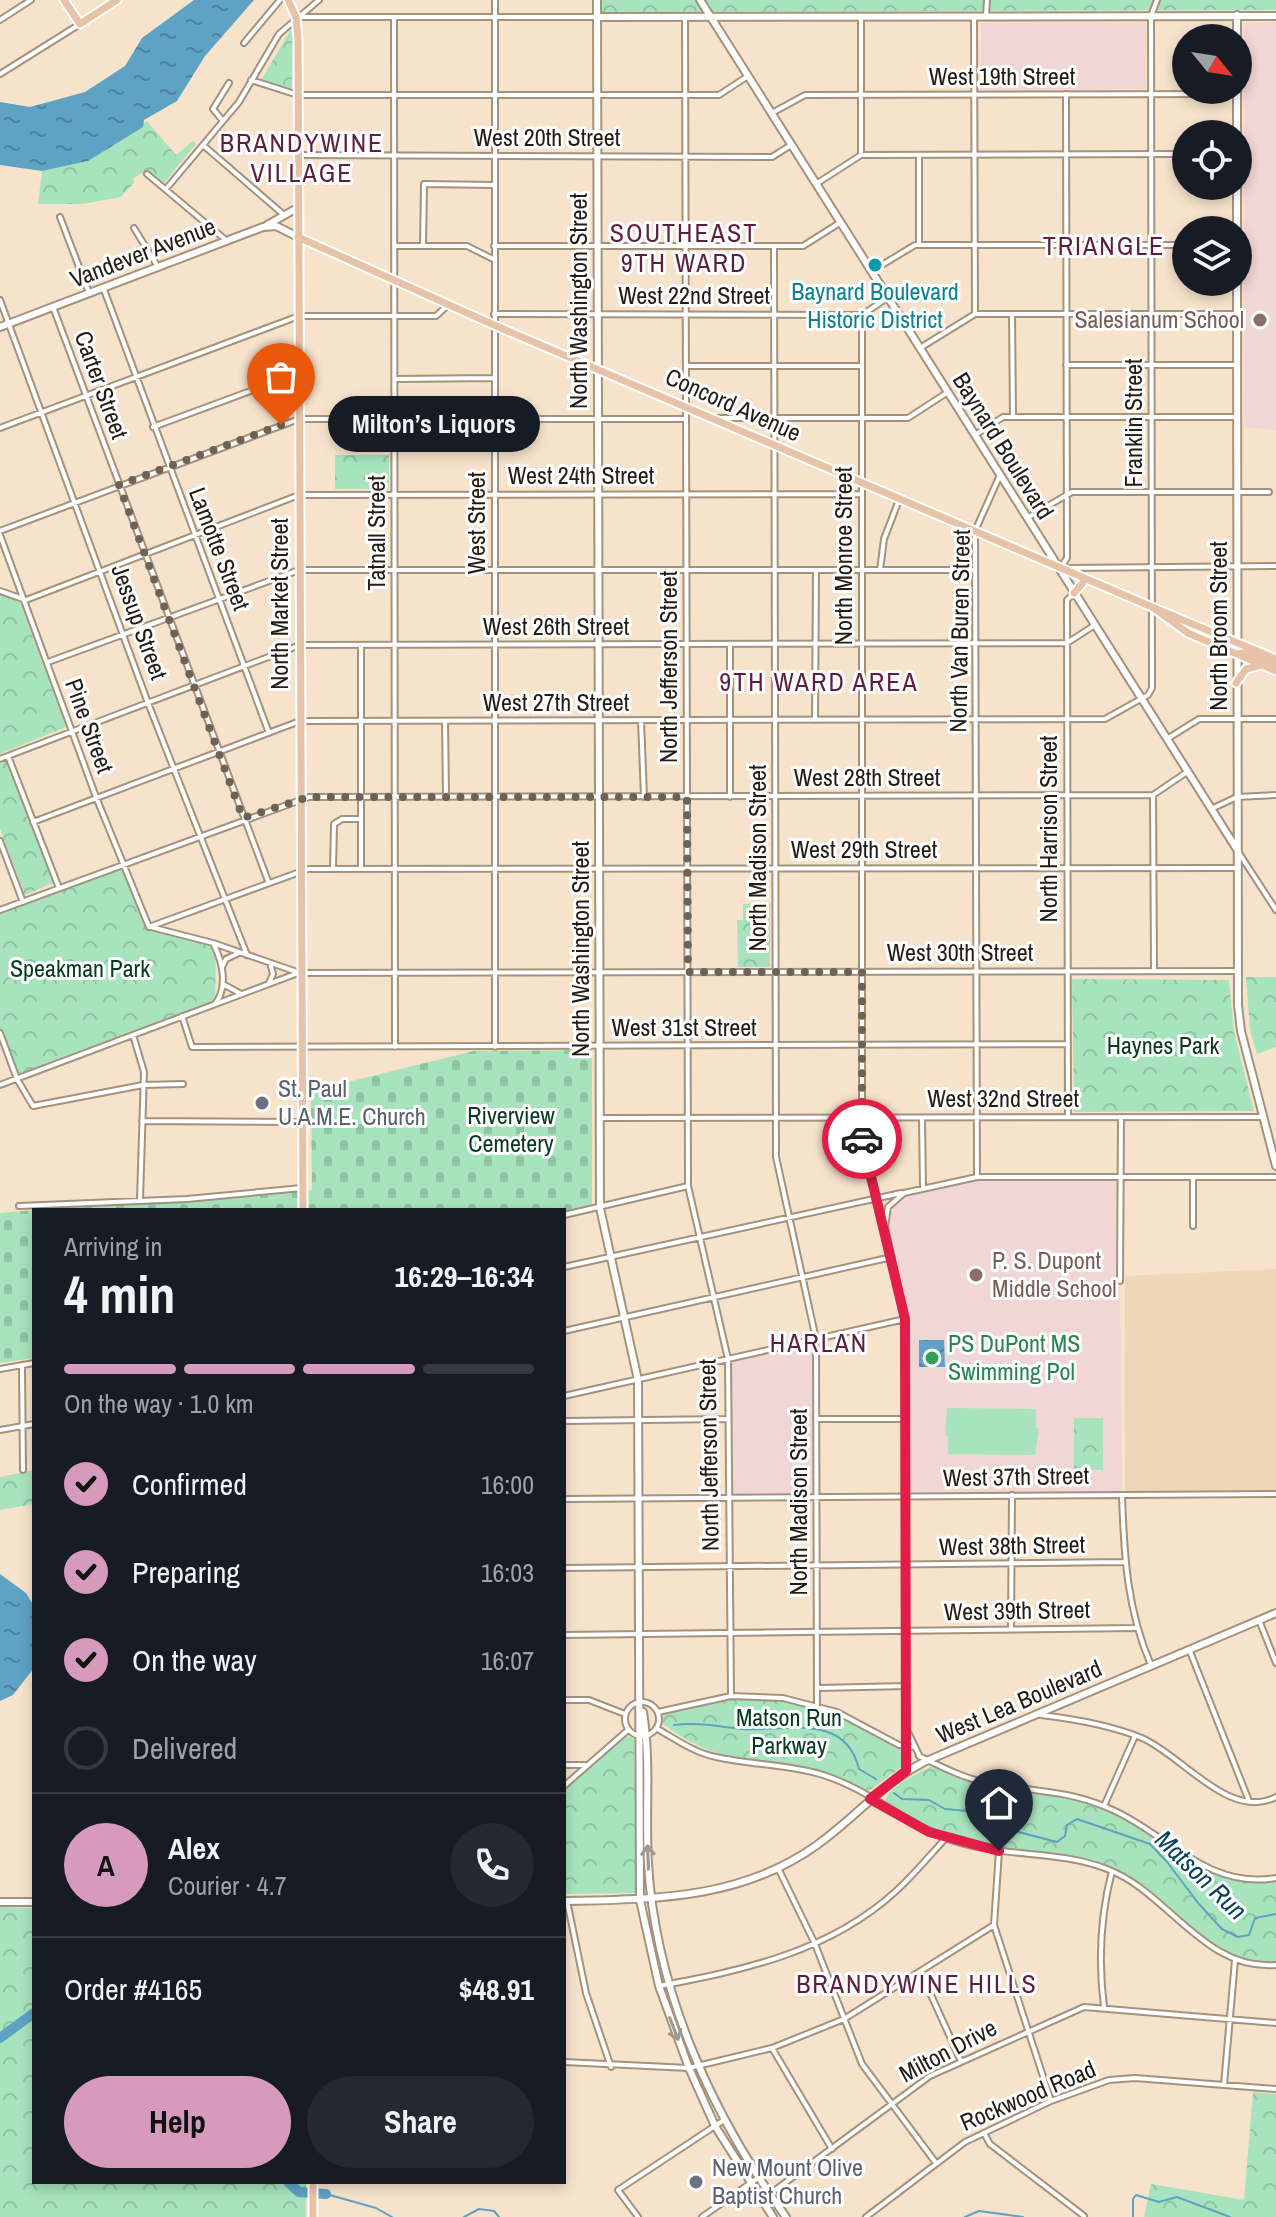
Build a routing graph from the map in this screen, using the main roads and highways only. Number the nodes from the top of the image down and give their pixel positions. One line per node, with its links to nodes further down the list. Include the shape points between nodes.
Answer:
1 (64, 0): 2 (main road, via 80,24)
2 (117, 0)
3 (288, 0): 4 (main road, North Market Street, via 296,17)
4 (298, 237): 5 (main road, Concord Avenue); 12 (main road, North Market Street)
5 (1086, 579): 6 (main road); 7 (main road, Concord Avenue)
6 (1074, 593)
7 (1152, 607): 8 (main road, Concord Avenue, via 1188,633); 10 (main road, Concord Avenue, via 1238,641)
8 (1237, 654): 9 (main road, Concord Avenue); 10 (main road, via 1249,652)
9 (1262, 665): 10 (main road, Concord Avenue); 11 (main road, via 1246,669)
10 (1276, 665)
11 (1236, 683)
12 (303, 1208)
13 (313, 2184): 14 (main road)
14 (313, 2217)

